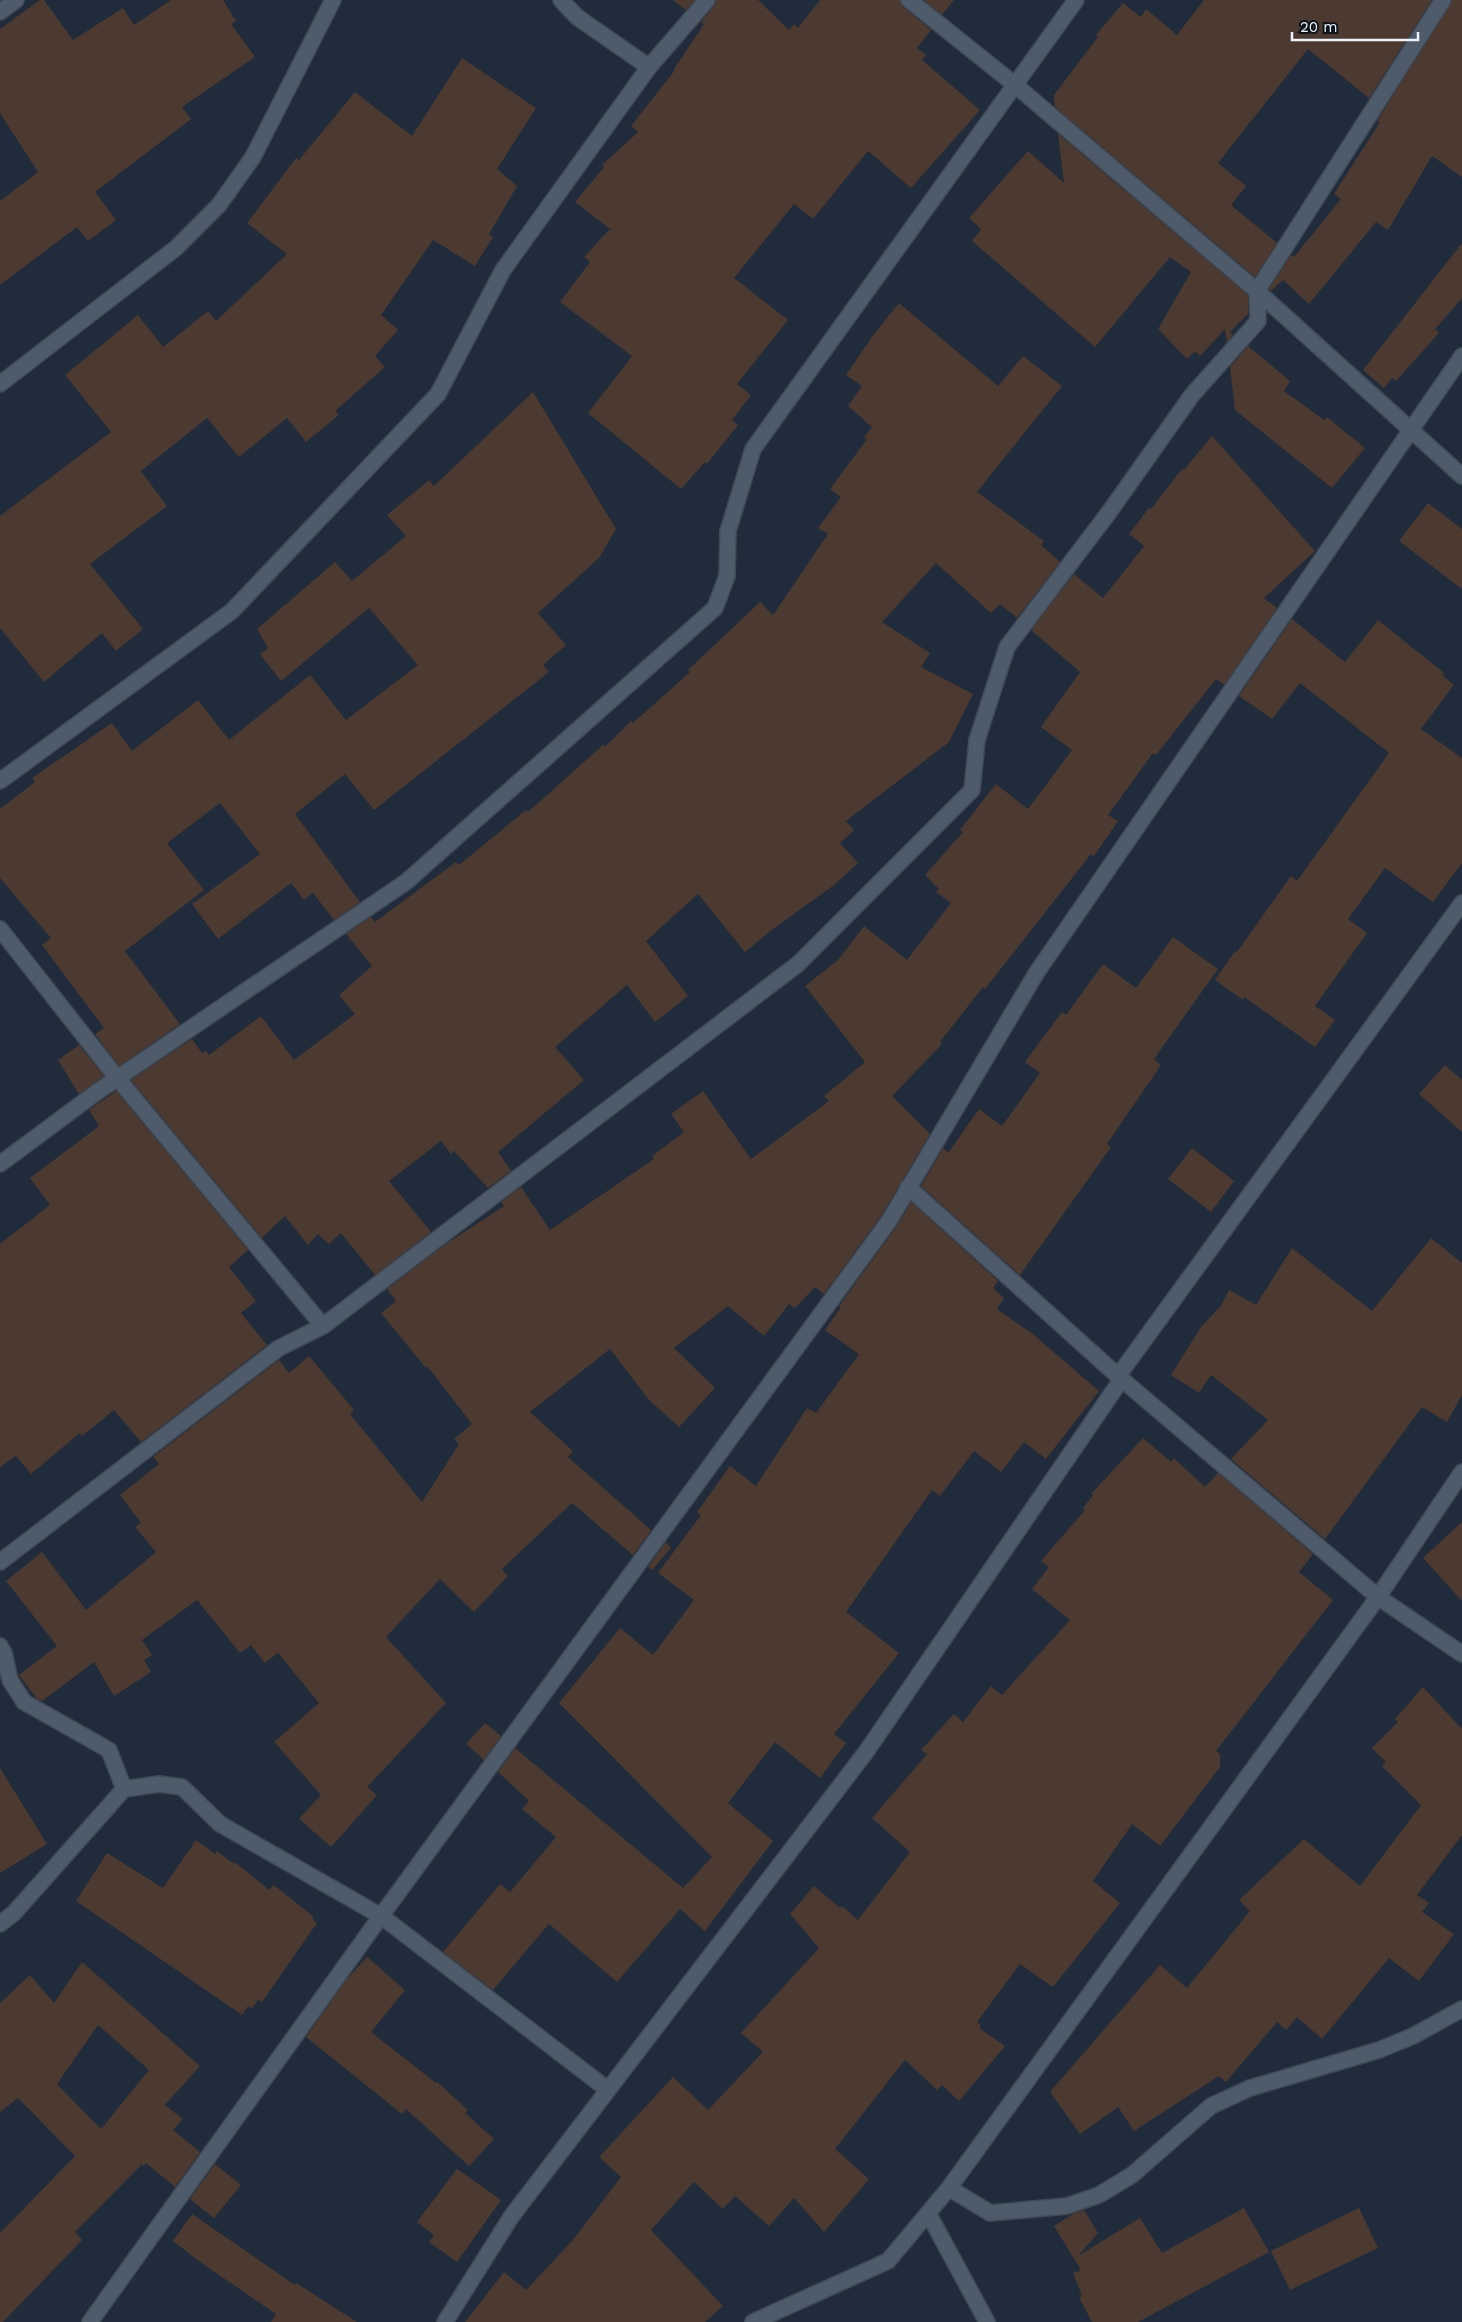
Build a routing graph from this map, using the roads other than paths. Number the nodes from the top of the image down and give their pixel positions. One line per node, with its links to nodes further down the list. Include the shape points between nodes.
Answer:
1 (16, 0): 8 (street)
2 (333, 0): 13 (street, via 253,157 219,205 176,248)
3 (561, 0): 9 (street, via 577,17)
4 (707, 0): 9 (street)
5 (909, 0): 10 (street)
6 (1076, 0): 10 (street)
7 (1443, 0): 11 (street)
8 (0, 12)
9 (649, 67): 16 (street, via 503,270 438,394 232,611)
10 (1014, 84): 11 (street); 19 (street, via 753,449 728,531 727,576 715,608 406,882)
11 (1257, 291): 14 (street); 22 (street, via 1258,321 1192,395 1110,511 1007,647 978,740 972,790 798,964)
12 (1462, 356): 14 (street)
13 (0, 384)
14 (1411, 431): 15 (street); 21 (street, via 1037,972)
15 (1462, 476)
16 (0, 780)
17 (1462, 903): 23 (street)
18 (0, 929): 19 (street)
19 (118, 1079): 20 (street); 22 (street)
20 (0, 1164)
21 (908, 1187): 23 (street); 30 (street, via 883,1229)
22 (323, 1326): 25 (street, via 279,1348)
23 (1118, 1376): 26 (street); 33 (street, via 1119,1384 866,1752)
24 (1462, 1472): 26 (street)
25 (0, 1562)
26 (1378, 1597): 28 (street); 34 (street)
27 (0, 1646): 29 (street, via 10,1680 24,1702 109,1750)
28 (1462, 1654)
29 (124, 1789): 30 (street, via 159,1784 182,1787 220,1824); 31 (street, via 14,1913)
30 (381, 1916): 33 (street); 36 (street)
31 (0, 1924)
32 (1462, 2009): 34 (street, via 1413,2036 1379,2050 1250,2088 1210,2106 1132,2175 1091,2198 1068,2206 990,2213)
33 (607, 2089): 37 (street, via 511,2217)
34 (949, 2188): 35 (street)
35 (928, 2213): 38 (street, via 888,2261); 39 (street)
36 (90, 2322)
37 (445, 2322)
38 (753, 2322)
39 (987, 2322)

